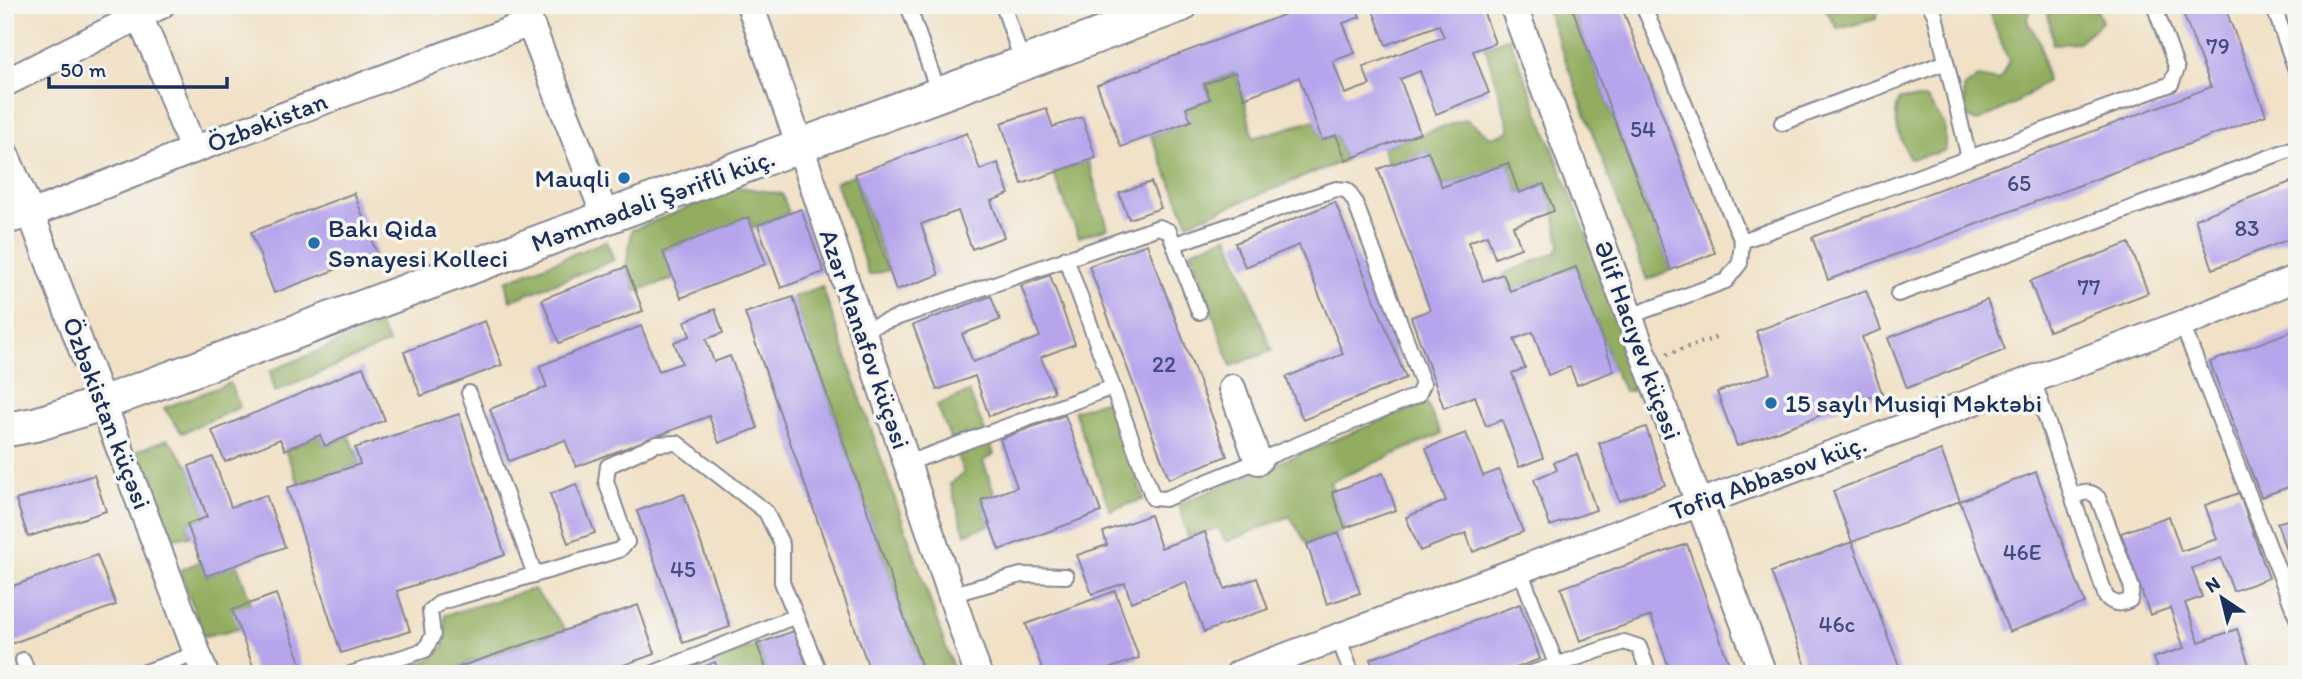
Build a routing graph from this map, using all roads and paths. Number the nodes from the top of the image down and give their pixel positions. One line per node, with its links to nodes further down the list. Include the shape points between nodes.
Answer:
1 (750, 5): 19 (street, Azər Manafov küçəsi)
2 (908, 5): 17 (lane)
3 (1003, 5): 14 (lane)
4 (1181, 5): 12 (street, Məmmədəli Şərifli küç.)
5 (1513, 5): 33 (street, Əlif Hacıyev küçəsi)
6 (1643, 5): 27 (lane)
7 (1930, 5): 13 (lane)
8 (2154, 5): 23 (lane, via 2177,69 2171,84)
9 (2273, 5): 15 (lane)
10 (144, 9): 16 (street); 21 (street)
11 (527, 14): 21 (street, Özbəkistan); 25 (street)
12 (1111, 17): 14 (street, Məmmədəli Şərifli küç.)
13 (1947, 62): 18 (lane); 23 (lane)
14 (1023, 64): 17 (street, Məmmədəli Şərifli küç.)
15 (2297, 73)
16 (5, 83)
17 (939, 94): 19 (street, Məmmədəli Şərifli küç.)
18 (1782, 123)
19 (800, 146): 25 (street, Məmmədəli Şərifli küç.); 35 (street, Azər Manafov küçəsi)
20 (2297, 147): 31 (lane)
21 (193, 150): 24 (street, Özbəkistan)
22 (5, 154): 24 (street, Özbəkistan küçəsi)
23 (1969, 158): 27 (lane)
24 (31, 214): 26 (street, Özbəkistan); 42 (street, Özbəkistan küçəsi)
25 (606, 218): 42 (street, Məmmədəli Şərifli küç.)
26 (5, 221)
27 (1742, 241): 33 (lane, via 1740,263 1726,281)
28 (1175, 244): 29 (lane, via 1169,231 1159,227); 32 (lane); 44 (lane, via 1336,190 1347,190 1355,202 1423,384 1418,395)
29 (1066, 258): 35 (lane); 39 (lane)
30 (2295, 284): 34 (street, Tofiq Abbasov küç.)
31 (1898, 294)
32 (1199, 312)
33 (1630, 316): 37 (street, Əlif Hacıyev küçəsi)
34 (2182, 324): 38 (street, Tofiq Abbasov küç.); 53 (lane)
35 (861, 330): 45 (street, Azər Manafov küçəsi)
36 (1718, 337): 37 (path)
37 (1646, 361): 47 (street, Əlif Hacıyev küçəsi)
38 (2033, 379): 46 (lane); 47 (street, Tofiq Abbasov küç.)
39 (1113, 387): 44 (lane, via 1153,498 1165,499); 45 (lane)
40 (1232, 388): 44 (street)
41 (469, 393): 49 (lane)
42 (103, 403): 43 (street, Məmmədəli Şərifli küç.); 55 (street, Özbəkistan küçəsi)
43 (5, 430)
44 (1258, 461)
45 (908, 463): 51 (street, Azər Manafov küçəsi)
46 (2073, 496): 46 (lane, via 2106,597 2113,603 2130,600 2132,588 2098,498 2093,492)
47 (1699, 503): 48 (street, Tofiq Abbasov küç.); 66 (street, Əlif Hacıyev küçəsi)
48 (1520, 570): 54 (street, Tofiq Abbasov küç.); 56 (lane)
49 (535, 575): 52 (lane, via 619,550 627,542 606,481 608,466 656,444 677,443 766,512 782,545 782,582); 58 (lane, via 441,602 430,611 433,635 425,650)
50 (1066, 576): 51 (lane, via 1021,575)
51 (953, 594): 61 (street, Azər Manafov küçəsi)
52 (796, 616): 59 (lane); 60 (lane)
53 (2297, 618)
54 (1338, 637): 62 (street, Tofiq Abbasov küç.); 63 (lane)
55 (202, 663): 57 (lane)
56 (1556, 664): 64 (lane); 65 (lane, via 1624,642 1639,647)
57 (140, 674)
58 (350, 674)
59 (651, 674)
60 (820, 674)
61 (978, 674)
62 (1239, 674)
63 (1352, 674)
64 (1529, 674)
65 (1649, 674)
66 (1763, 674)

